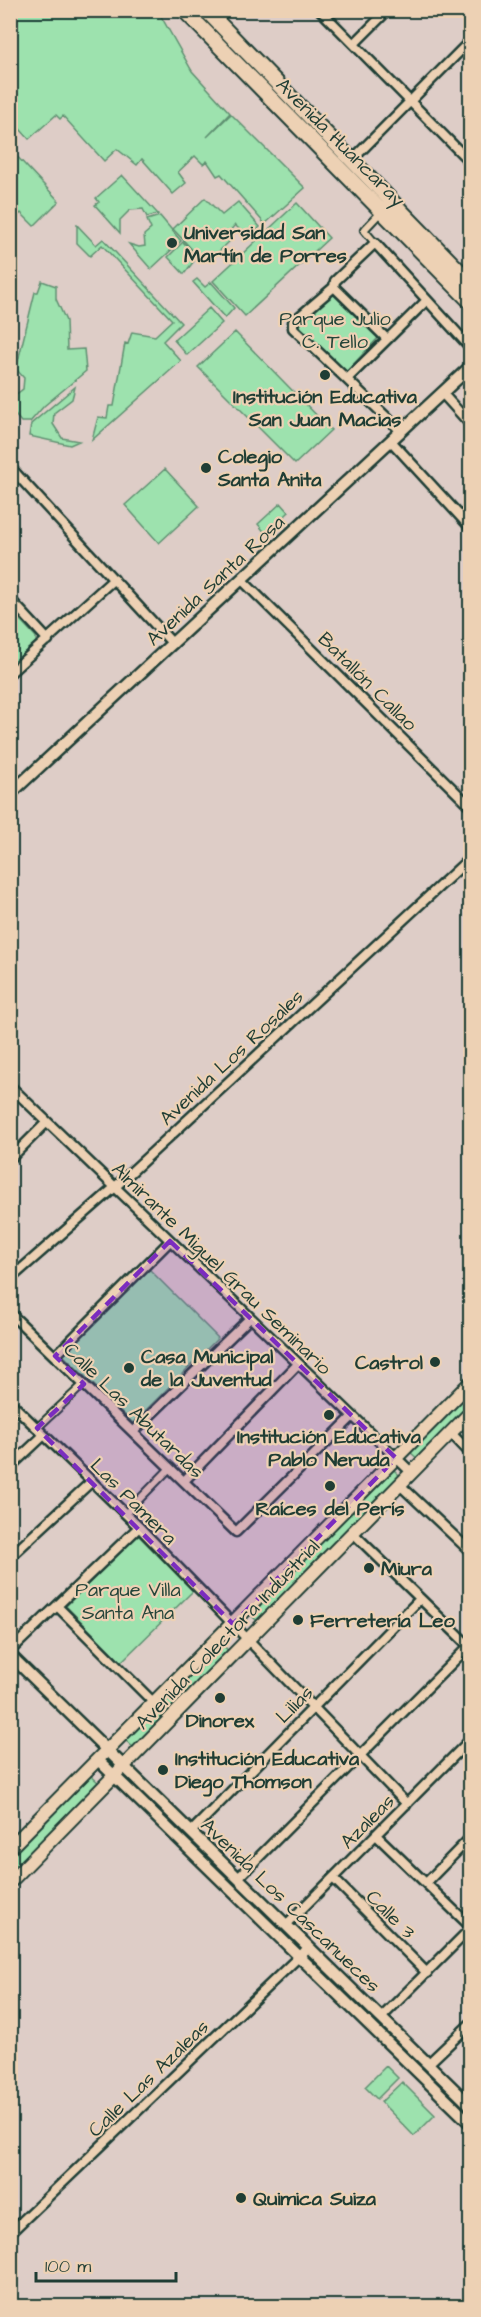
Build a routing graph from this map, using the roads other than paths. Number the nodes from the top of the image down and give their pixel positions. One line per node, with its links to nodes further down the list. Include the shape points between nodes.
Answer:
1 (184, 10): 12 (main road, Avenida Huancaray)
2 (206, 10): 10 (main road, Avenida Huancaray)
3 (321, 10): 6 (street)
4 (388, 10): 6 (street)
5 (471, 41): 7 (street)
6 (354, 44): 7 (street)
7 (411, 102): 9 (street); 10 (street)
8 (471, 148): 9 (street)
9 (464, 155): 11 (street)
10 (352, 160): 14 (main road, Avenida Huancaray)
11 (471, 162)
12 (382, 211): 13 (street, via 364,230); 17 (main road, Avenida Huancaray)
13 (375, 243): 15 (street, via 335,281); 16 (street)
14 (471, 282)
15 (334, 287): 18 (street); 21 (street, via 292,325)
16 (427, 300): 18 (street); 19 (street)
17 (471, 301)
18 (387, 339): 21 (street)
19 (471, 347)
20 (471, 367): 22 (street, Avenida Santa Rosa)
21 (346, 379): 24 (street)
22 (442, 393): 23 (street); 24 (street, Avenida Santa Rosa)
23 (471, 424)
24 (401, 431): 25 (street, Avenida Santa Rosa)
25 (391, 441): 27 (street); 29 (street, Avenida Santa Rosa)
26 (10, 467): 28 (street)
27 (471, 528)
28 (114, 579): 31 (street); 32 (street)
29 (242, 580): 32 (street, Avenida Santa Rosa); 35 (street, Batallón Callao)
30 (10, 599): 31 (street)
31 (48, 640): 33 (street)
32 (173, 644): 34 (street, Avenida Santa Rosa)
33 (10, 673)
34 (10, 794)
35 (471, 806)
36 (471, 858): 40 (street, Avenida Los Rosales)
37 (10, 1086): 38 (street, Almirante Miguel Grau Seminario)
38 (47, 1122): 39 (street); 40 (street, Almirante Miguel Grau Seminario)
39 (10, 1159)
40 (114, 1188): 41 (street, Almirante Miguel Grau Seminario); 42 (street, Avenida Los Rosales)
41 (170, 1241): 44 (street, Almirante Miguel Grau Seminario); 45 (street)
42 (10, 1279)
43 (10, 1313): 45 (street, Calle Las Abutardas)
44 (250, 1318): 46 (street, Almirante Miguel Grau Seminario); 53 (street)
45 (55, 1356): 48 (street, Calle Las Abutardas)
46 (298, 1364): 51 (street, Almirante Miguel Grau Seminario); 61 (street)
47 (471, 1383): 56 (main road, Avenida Colectora Industrial)
48 (84, 1384): 52 (street); 53 (street, Calle Las Abutardas)
49 (10, 1402): 52 (street, Las Pamera)
50 (471, 1413): 54 (main road, Avenida Colectora Industrial)
51 (352, 1417): 56 (street, Almirante Miguel Grau Seminario); 61 (street, Calle Las Abutardas, via 236,1532)
52 (40, 1431): 57 (street); 60 (street, Las Pamera)
53 (133, 1432): 58 (street, Calle Las Abutardas)
54 (451, 1433): 55 (street); 59 (main road, Avenida Colectora Industrial)
55 (471, 1453)
56 (396, 1458): 59 (street, Almirante Miguel Grau Seminario); 70 (main road, Avenida Colectora Industrial)
57 (10, 1467)
58 (170, 1468): 61 (street, Calle Las Abutardas); 63 (street)
59 (412, 1473): 62 (main road, Avenida Colectora Industrial)
60 (92, 1481): 63 (street, Las Pamera); 67 (street)
61 (184, 1481)
62 (400, 1485): 65 (main road, Avenida Colectora Industrial); 66 (street)
63 (125, 1514): 64 (street, Las Pamera)
64 (139, 1527): 69 (street); 70 (street, Las Pamera)
65 (353, 1533): 68 (street); 71 (main road, Avenida Colectora Industrial)
66 (471, 1551)
67 (10, 1557)
68 (420, 1599): 72 (street); 75 (street, Lilias)
69 (57, 1606): 73 (street); 74 (street)
70 (233, 1624): 71 (street, Las Pamera); 74 (main road, Avenida Colectora Industrial)
71 (247, 1641): 75 (street, Las Pamera); 79 (main road, Avenida Colectora Industrial)
72 (470, 1646): 78 (street)
73 (10, 1653): 77 (street, Avenida Los Cascanueces)
74 (154, 1703): 77 (main road, Avenida Colectora Industrial)
75 (313, 1709): 78 (street, Las Pamera); 81 (street, Lilias)
76 (471, 1740): 80 (street, Azaleas)
77 (103, 1755): 79 (street, Avenida Los Cascanueces); 84 (main road, Avenida Colectora Industrial)
78 (360, 1757): 80 (street, Las Pamera); 85 (street)
79 (119, 1771): 81 (street, Avenida Los Cascanueces); 87 (main road, Avenida Colectora Industrial); 92 (street, Avenida Los Cascanueces)
80 (406, 1804): 82 (street, Azaleas)
81 (191, 1832): 85 (street, Avenida Los Cascanueces)
82 (376, 1835): 86 (street, Azaleas); 88 (street)
83 (471, 1838): 88 (street)
84 (10, 1848)
85 (238, 1878): 89 (street, Avenida Los Cascanueces)
86 (333, 1878): 89 (street, Azaleas); 93 (street, Calle 3)
87 (10, 1882)
88 (426, 1883): 90 (street)
89 (286, 1925): 91 (street, Avenida Los Cascanueces)
90 (471, 1928): 93 (street)
91 (309, 1947): 92 (street, Calle Las Azaleas); 94 (street, Avenida Los Cascanueces)
92 (300, 1956): 98 (street, Avenida Los Cascanueces); 99 (street, Calle Las Azaleas)
93 (427, 1973): 94 (street)
94 (381, 2018): 96 (street, Avenida Los Cascanueces)
95 (471, 2024): 96 (street)
96 (428, 2064): 97 (street, Avenida Los Cascanueces)
97 (471, 2106)
98 (471, 2123)
99 (10, 2234)

